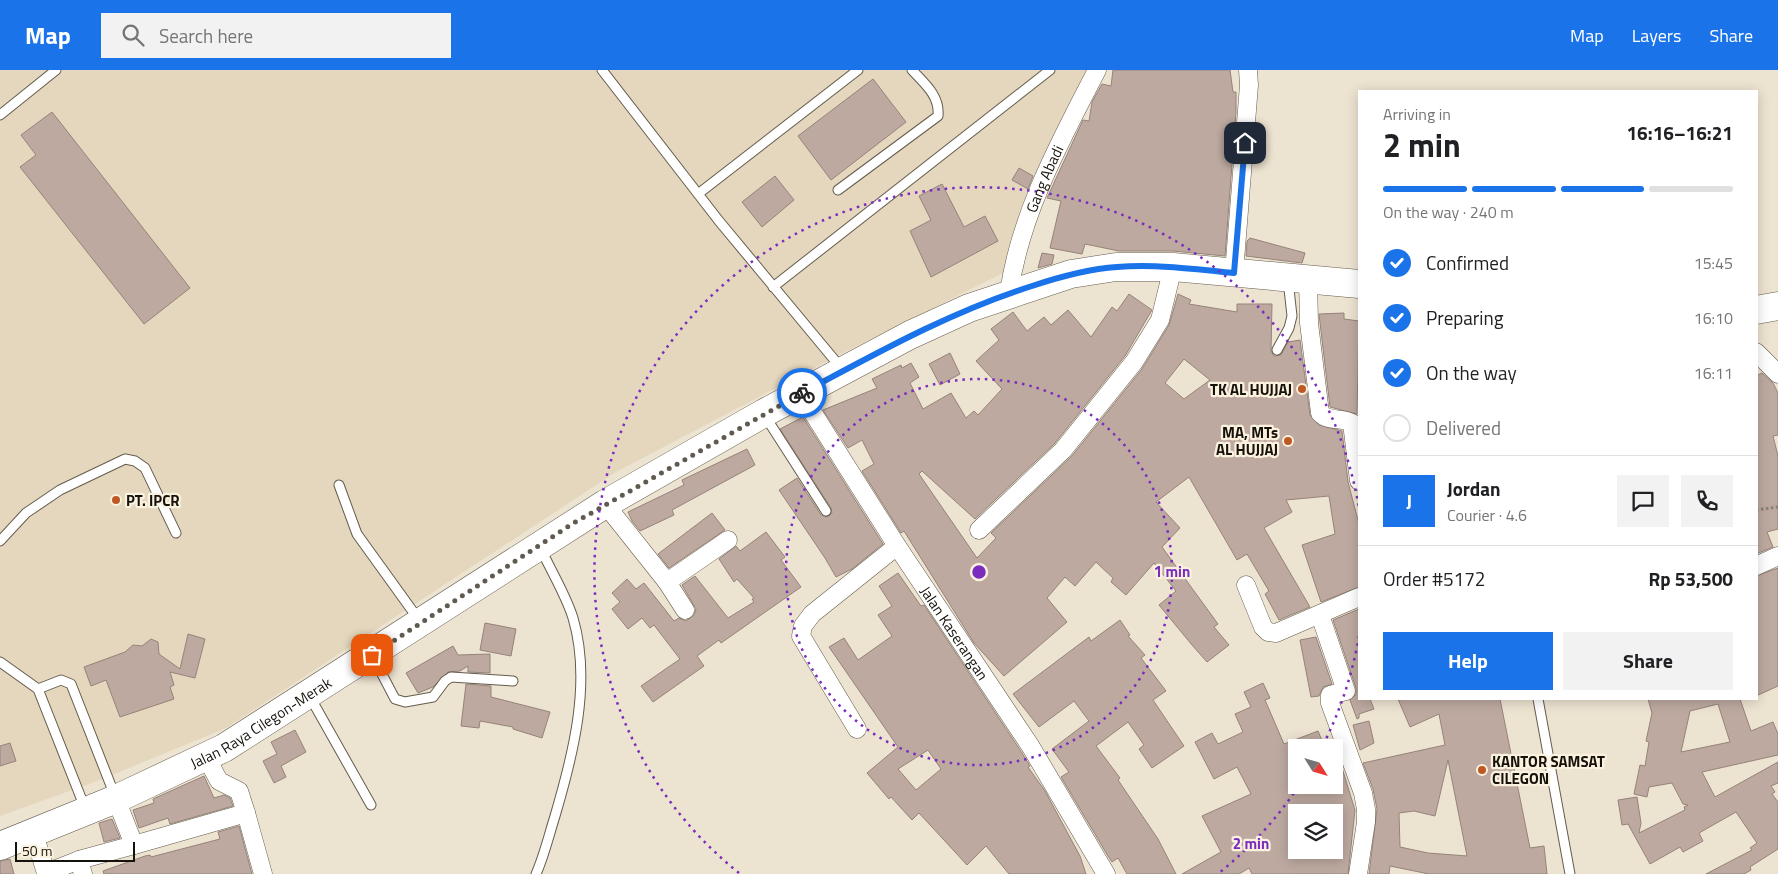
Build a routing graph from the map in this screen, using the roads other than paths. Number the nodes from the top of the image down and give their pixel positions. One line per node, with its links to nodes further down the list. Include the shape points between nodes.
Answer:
1 (56, 70): 8 (lane)
2 (602, 70): 10 (lane)
3 (858, 70): 10 (lane)
4 (912, 70): 9 (lane, via 936,98 938,116)
5 (1050, 70): 15 (lane)
6 (1097, 70): 16 (street, Gang Abadi, via 1052,158 1014,265)
7 (1248, 70): 12 (street)
8 (0, 115)
9 (838, 190)
10 (698, 194): 15 (lane)
11 (1173, 267): 12 (highway, Jalan Raya Cilegon-Merak); 16 (highway, Jalan Raya Cilegon-Merak, via 1116,267 1080,272); 29 (street, via 1160,320 1134,362 1063,450)
12 (1234, 273): 13 (highway, Jalan Raya Cilegon-Merak)
13 (1298, 279): 14 (highway, Jalan Raya Cilegon-Merak); 19 (lane, via 1289,328); 25 (street, via 1309,323 1320,413 1324,417 1352,423)
14 (1358, 284)
15 (773, 287): 21 (lane)
16 (1009, 293): 21 (highway, Jalan Raya Cilegon-Merak, via 910,335)
17 (1778, 306): 18 (highway)
18 (1758, 310)
19 (1277, 350)
20 (1758, 354): 22 (street)
21 (844, 371): 23 (highway, Jalan Raya Cilegon-Merak)
22 (1778, 374)
23 (800, 394): 24 (highway, Jalan Raya Cilegon-Merak); 34 (street, Jalan Kaserangan)
24 (764, 413): 27 (highway, Jalan Raya Cilegon-Merak); 28 (lane)
25 (1358, 473)
26 (339, 485): 42 (lane, via 357,534)
27 (605, 504): 33 (highway, Jalan Raya Cilegon-Merak); 37 (street)
28 (826, 511)
29 (979, 530)
30 (176, 533): 32 (lane, via 145,468 125,459 53,495 26,513)
31 (728, 540): 37 (street)
32 (0, 541)
33 (539, 544): 42 (highway, Jalan Raya Cilegon-Merak); 62 (lane, via 573,618 579,654 580,698 564,783)
34 (897, 546): 50 (street, via 812,614 803,626 801,636); 63 (street, Jalan Kaserangan, via 1031,747)
35 (1778, 556): 36 (street)
36 (1758, 565)
37 (667, 582): 40 (street)
38 (1246, 585): 41 (street, via 1268,632 1276,633)
39 (1358, 597): 41 (street)
40 (685, 610)
41 (1320, 614): 47 (street)
42 (420, 622): 43 (highway, Jalan Raya Cilegon-Merak)
43 (372, 655): 45 (lane, via 393,697 405,702 434,697 451,678); 48 (highway, Jalan Raya Cilegon-Merak)
44 (0, 662): 46 (lane)
45 (513, 682)
46 (38, 689): 52 (lane, via 61,680 71,684); 54 (lane)
47 (1352, 689): 64 (street, via 1330,695 1329,700 1366,809)
48 (309, 694): 51 (highway, Jalan Raya Cilegon-Merak); 53 (lane)
49 (1538, 700): 65 (lane)
50 (857, 729)
51 (224, 747): 52 (highway, Jalan Raya Cilegon-Merak); 55 (street, via 219,781 239,791)
52 (116, 799): 54 (highway, Jalan Raya Cilegon-Merak); 57 (street)
53 (371, 805)
54 (86, 811): 56 (highway, Jalan Raya Cilegon-Merak)
55 (246, 813): 57 (street); 61 (street)
56 (34, 834): 58 (highway, Jalan Raya Cilegon-Merak); 60 (street)
57 (134, 845): 59 (street)
58 (0, 846)
59 (81, 867): 60 (street)
60 (45, 874)
61 (263, 874)
62 (536, 874)
63 (1106, 874)
64 (1358, 874)
65 (1570, 874)

